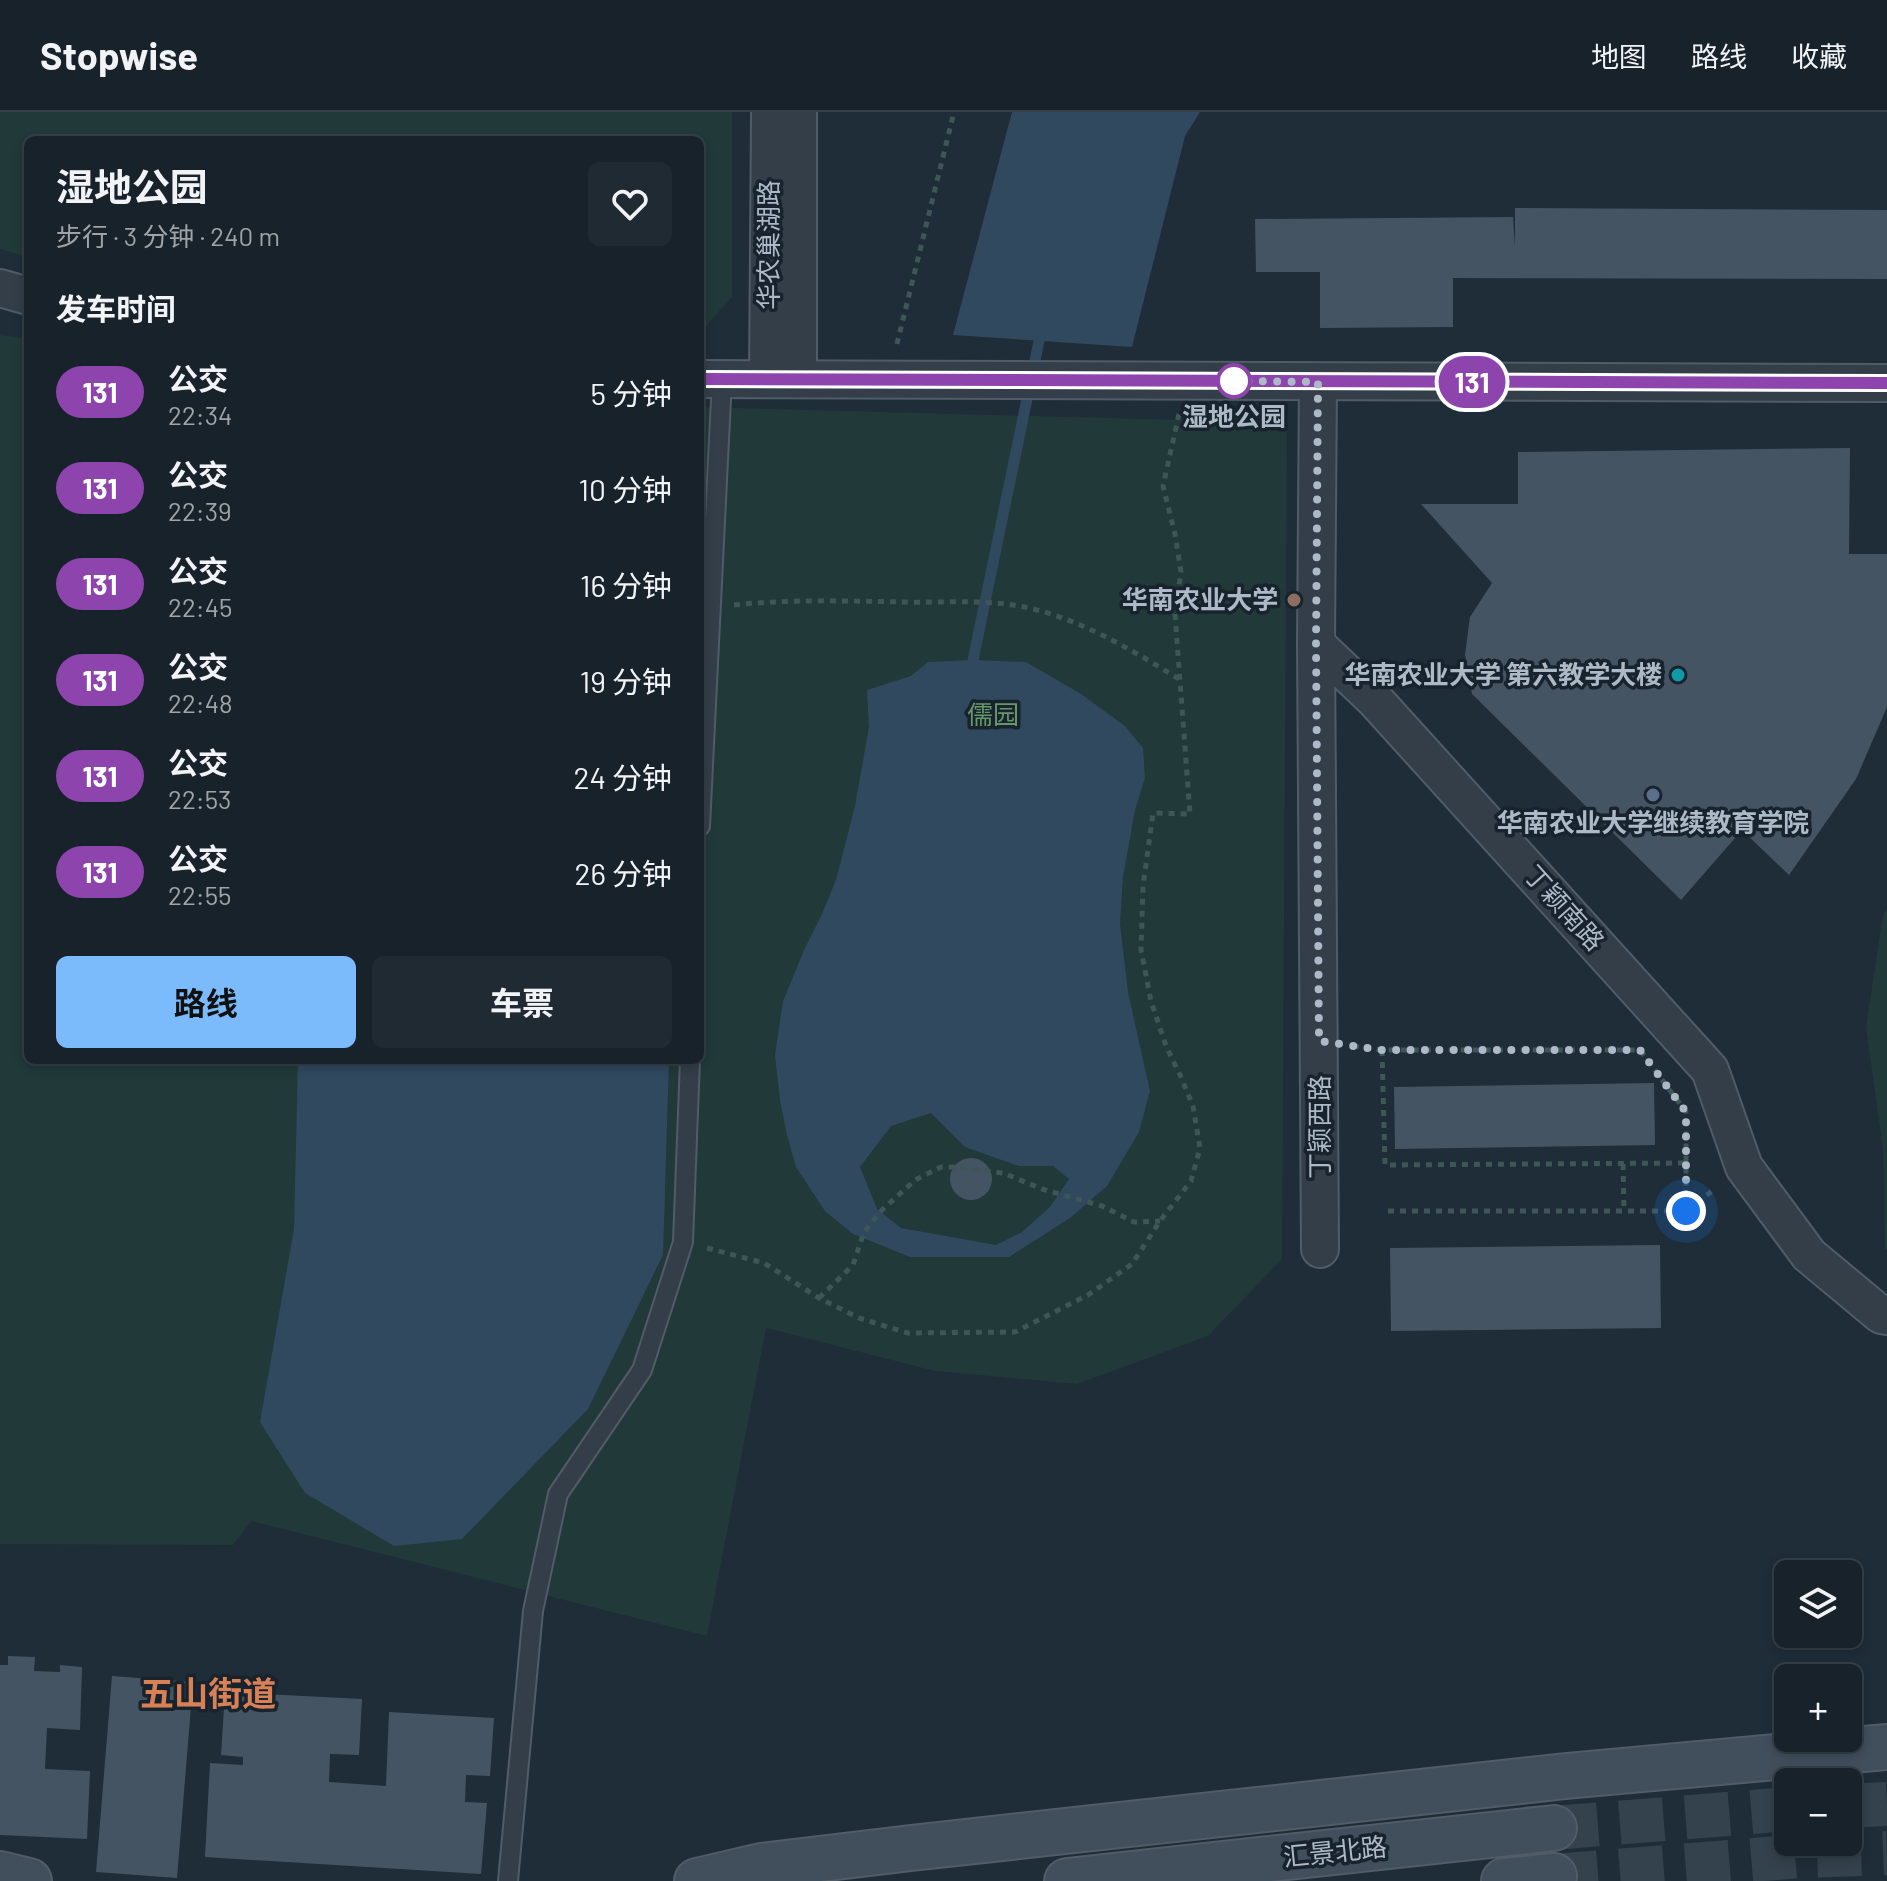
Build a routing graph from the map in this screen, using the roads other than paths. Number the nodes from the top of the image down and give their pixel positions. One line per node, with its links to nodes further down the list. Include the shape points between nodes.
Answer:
1 (770, 112): 6 (street, 华农巢湖路)
2 (798, 112): 6 (street, 华农巢湖路)
3 (0, 288): 4 (street)
4 (24, 295)
5 (711, 379): 6 (street); 10 (lane, via 711,608)
6 (783, 379): 7 (street)
7 (1318, 382): 8 (street); 9 (street, 丁颖西路)
8 (1887, 383)
9 (1316, 644): 12 (street, 丁颖西路); 13 (street, 丁颖南路, via 1375,700 1710,1070 1744,1167 1809,1255)
10 (704, 747)
11 (690, 1064): 19 (lane, via 683,1242 642,1370 558,1494 533,1611)
12 (1320, 1249)
13 (1887, 1316)
14 (1887, 1747): 20 (street, via 911,1848 761,1866)
15 (1554, 1828): 21 (street, 汇景北路)
16 (0, 1874): 18 (street)
17 (1554, 1876): 22 (street)
18 (29, 1881)
19 (508, 1881)
20 (697, 1881)
21 (1067, 1881)
22 (1504, 1881)

